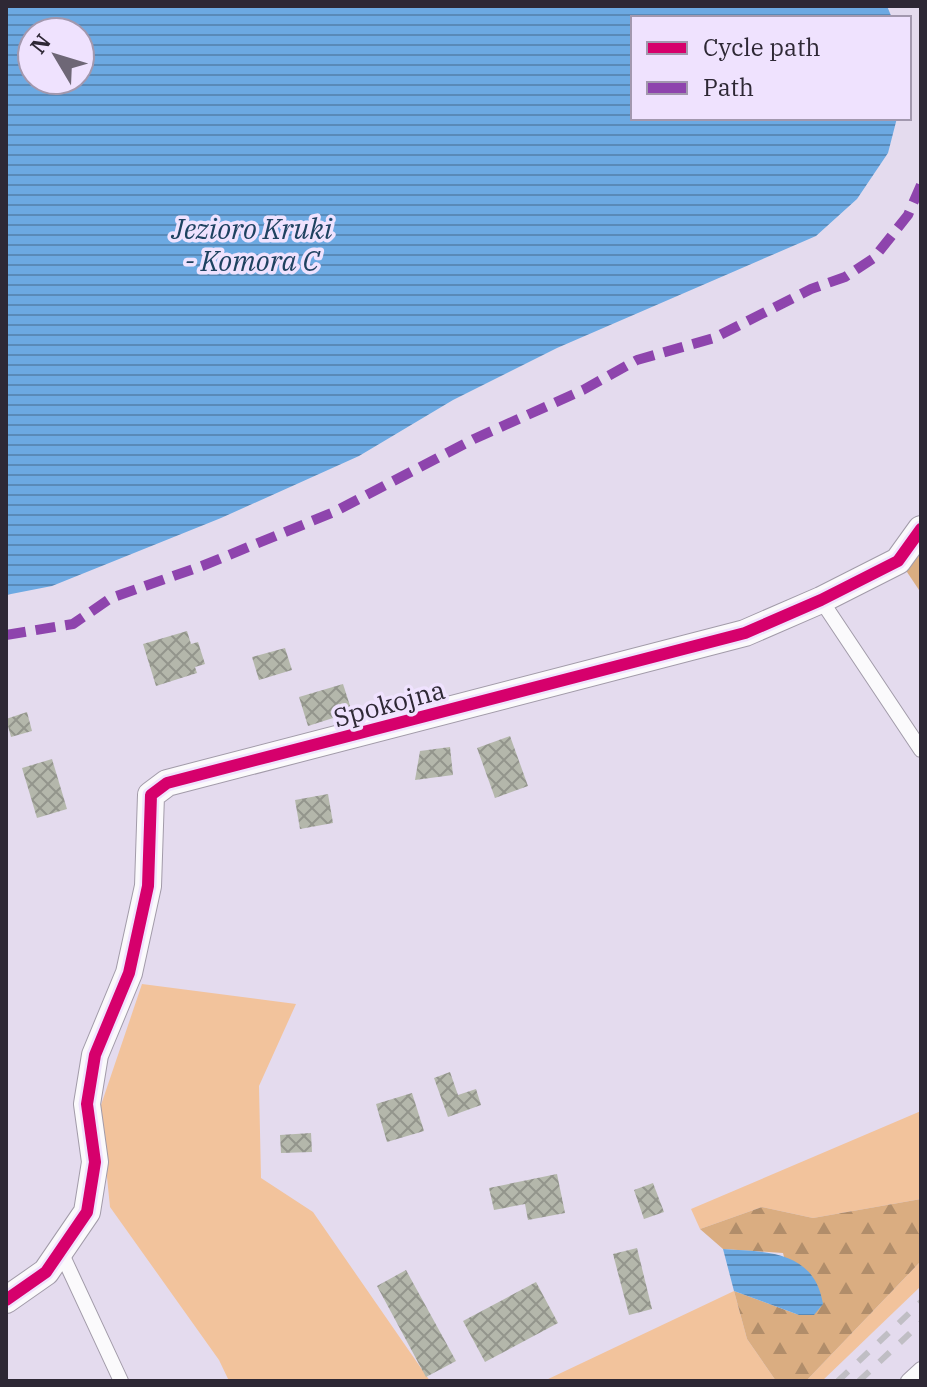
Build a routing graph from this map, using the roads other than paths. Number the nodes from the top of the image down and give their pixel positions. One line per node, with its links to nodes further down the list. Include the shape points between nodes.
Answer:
1 (921, 529): 2 (street, Spokojna, via 898,561)
2 (821, 600): 3 (lane); 4 (street, Spokojna, via 745,633 167,783 151,795 145,902 129,973 95,1055 87,1104 95,1162 87,1212)
3 (921, 750)
4 (61, 1252): 5 (street, Spokojna, via 46,1272); 7 (lane)
5 (6, 1300)
6 (921, 1369): 8 (lane)
7 (121, 1381)
8 (908, 1381)

